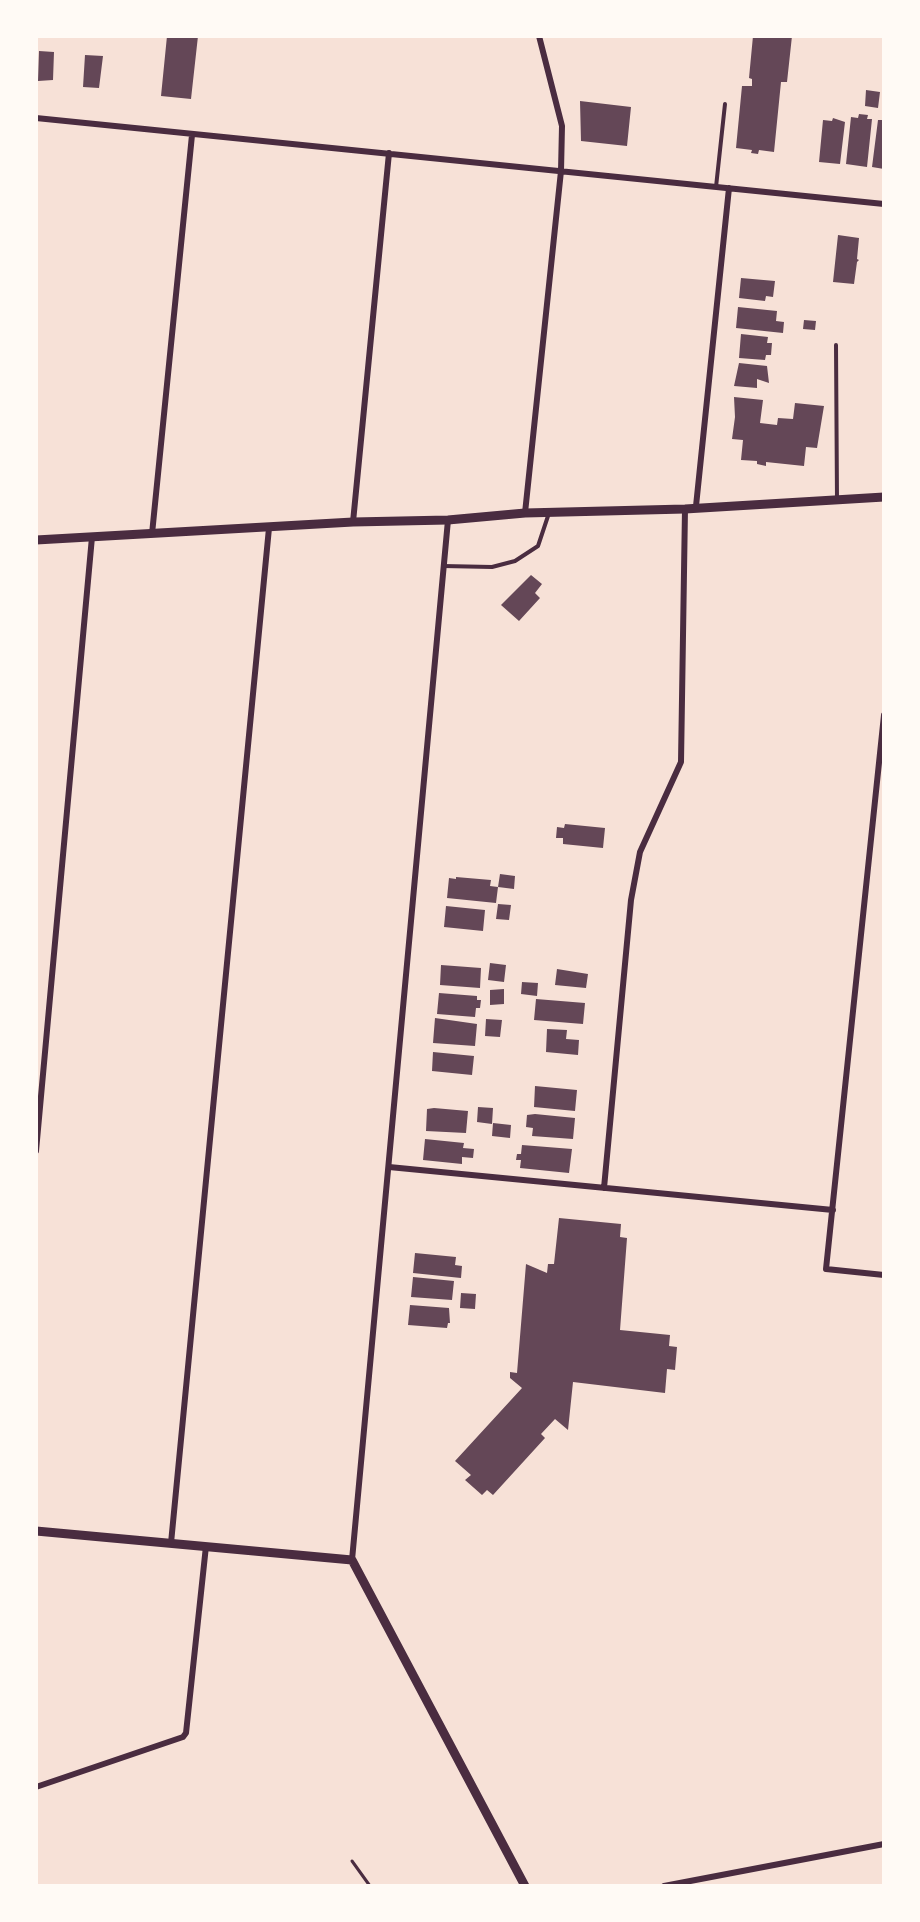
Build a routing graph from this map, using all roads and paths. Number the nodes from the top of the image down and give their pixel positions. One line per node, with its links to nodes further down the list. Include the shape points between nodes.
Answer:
1 (539, 36): 6 (street, via 562,126)
2 (725, 104): 7 (lane)
3 (36, 118): 4 (street)
4 (192, 135): 5 (street); 20 (street)
5 (389, 153): 6 (street); 18 (street)
6 (561, 171): 7 (street); 15 (street)
7 (716, 186): 8 (street)
8 (729, 188): 9 (street); 13 (street)
9 (884, 204)
10 (836, 345): 12 (lane)
11 (884, 497): 12 (street)
12 (837, 500): 13 (street)
13 (696, 506): 14 (street)
14 (685, 508): 16 (street); 27 (street, via 681,762 640,852 631,900)
15 (525, 513): 16 (street); 17 (street)
16 (549, 513): 23 (lane, via 538,546 515,561 492,567)
17 (448, 520): 18 (street); 23 (street)
18 (353, 522): 19 (street)
19 (268, 528): 20 (street); 31 (street)
20 (152, 534): 21 (street)
21 (92, 537): 22 (street); 25 (street)
22 (36, 540)
23 (443, 566): 26 (street)
24 (884, 715): 28 (street)
25 (36, 1151)
26 (389, 1167): 27 (street); 33 (street)
27 (604, 1188): 28 (street)
28 (832, 1210): 29 (street, via 826,1269)
29 (884, 1275)
30 (36, 1531): 31 (street)
31 (171, 1543): 32 (street)
32 (206, 1546): 33 (street); 34 (street, via 183,1737)
33 (352, 1560): 38 (street)
34 (36, 1787)
35 (884, 1844): 39 (street)
36 (352, 1862): 37 (path)
37 (370, 1886)
38 (525, 1886)
39 (664, 1886)

